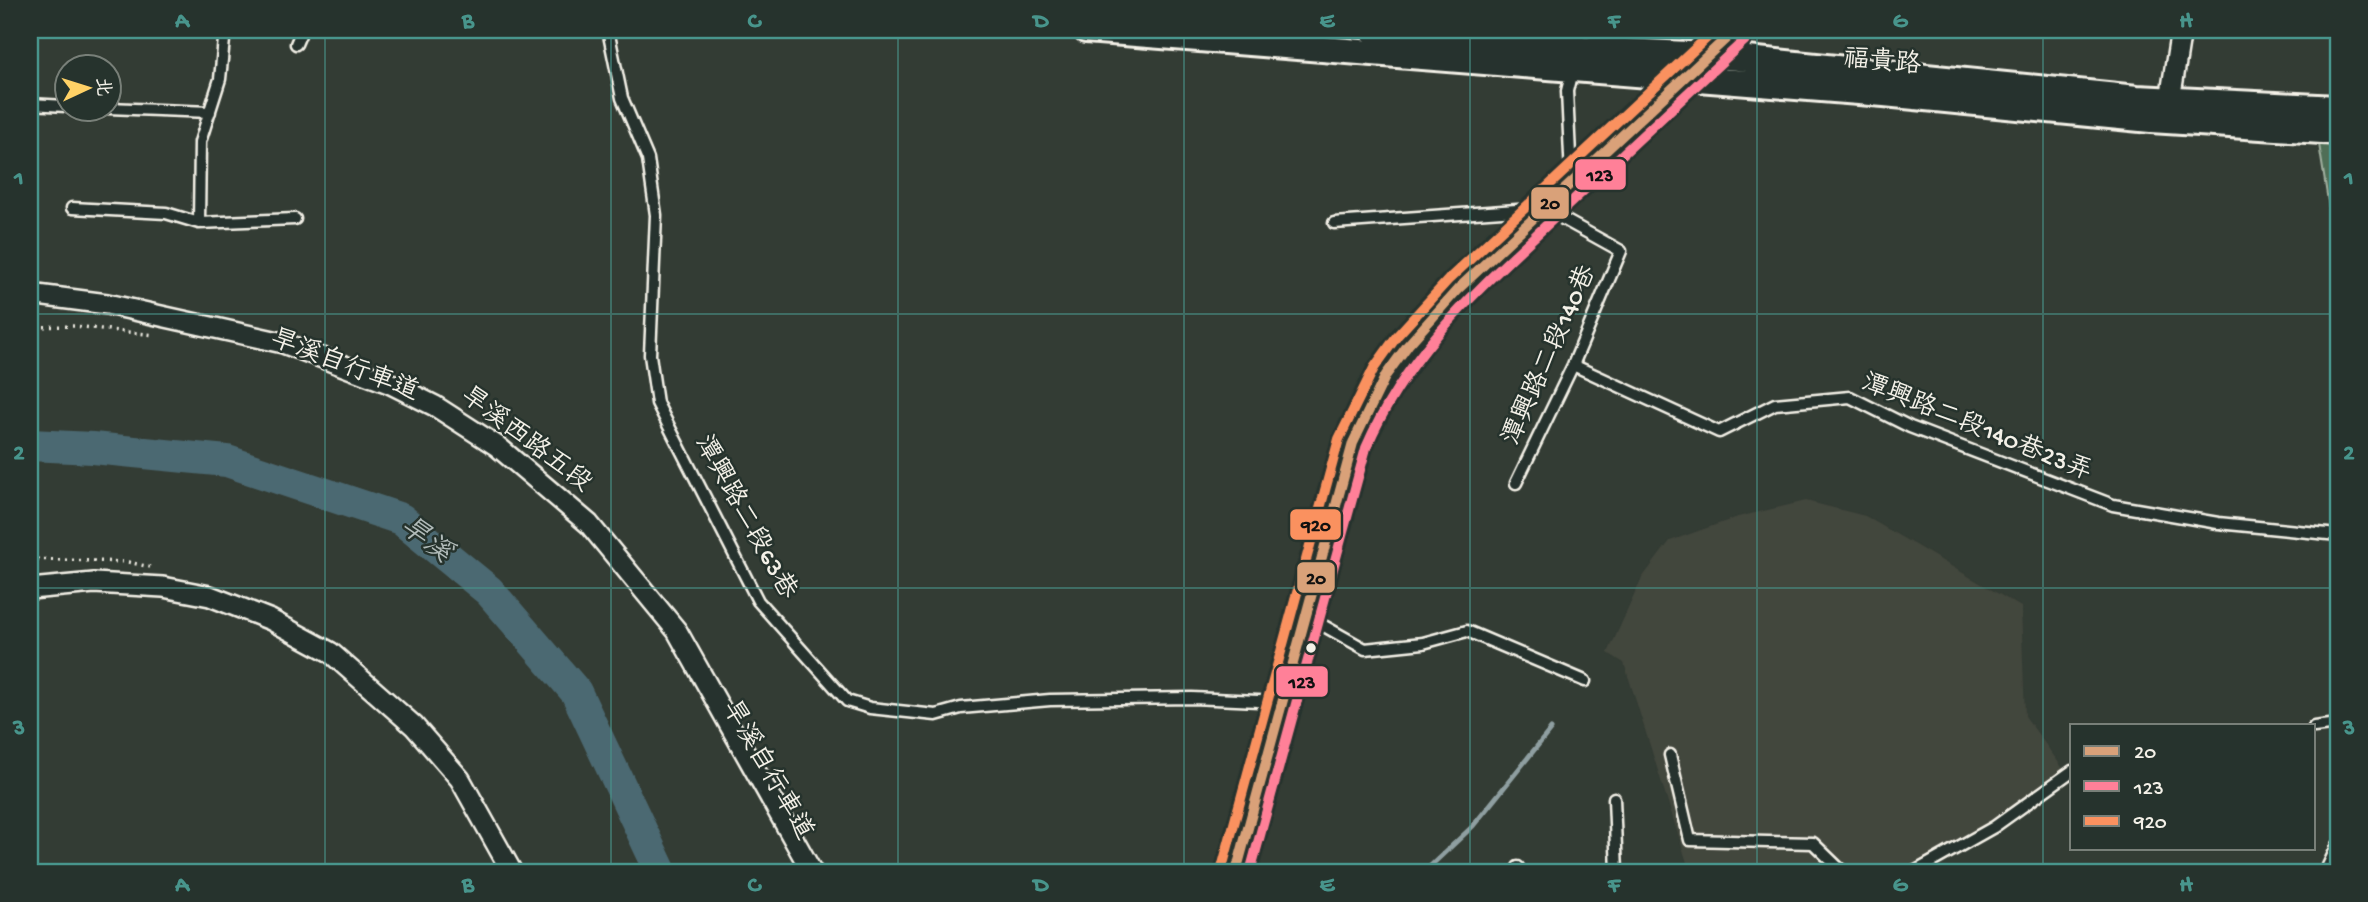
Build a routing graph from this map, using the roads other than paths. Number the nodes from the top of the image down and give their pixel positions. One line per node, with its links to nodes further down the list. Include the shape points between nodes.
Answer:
1 (225, 30): 18 (lane, via 220,79)
2 (302, 30): 9 (lane)
3 (608, 30): 33 (lane, 潭興路二段63巷, via 622,98 648,159 656,215 650,355 657,403 758,601 847,701 936,715 961,708 1050,700)
4 (1086, 30): 11 (street, 福貴路)
5 (1372, 30): 11 (street, 福貴路)
6 (1606, 30): 11 (lane)
7 (1735, 30): 10 (street)
8 (2181, 30): 13 (street)
9 (296, 44)
10 (1708, 55): 11 (street, 福貴路); 12 (street); 13 (street, 福貴路)
11 (1578, 59): 12 (street, 福貴路); 20 (lane, via 1567,91 1573,172)
12 (1684, 80): 19 (street, 福貴路); 20 (street)
13 (2170, 100): 17 (street, 福貴路)
14 (30, 104): 15 (lane)
15 (52, 105)
16 (122, 108): 18 (lane)
17 (2338, 108)
18 (210, 112): 24 (lane, via 201,142)
19 (2338, 132)
20 (1569, 184): 22 (street)
21 (72, 208): 24 (lane, via 166,213)
22 (1543, 208): 25 (lane); 27 (lane, 潭興路二段140巷, via 1621,251); 31 (street, via 1436,311 1371,401 1353,443)
23 (295, 219): 24 (lane)
24 (199, 223)
25 (1334, 223)
26 (30, 294): 42 (street, 旱溪西路五段, via 107,304 283,343 389,383 497,446 589,524 677,631)
27 (1573, 365): 28 (lane, 潭興路二段140巷); 29 (lane, 潭興路二段140巷23弄, via 1719,432 1775,404 1850,397 1910,427 2113,505 2218,523)
28 (1517, 483)
29 (2338, 535)
30 (30, 589): 41 (street, via 94,583 163,587 209,596 271,620 330,652 414,726 460,779)
31 (1307, 616): 32 (lane, via 1365,649 1423,643 1467,631); 33 (street)
32 (1586, 681)
33 (1282, 702): 43 (street)
34 (2316, 727): 35 (lane, via 2330,725)
35 (2338, 730)
36 (1670, 755): 45 (lane, via 1690,840 1813,843)
37 (2070, 772): 46 (lane, via 1994,827)
38 (1614, 798): 44 (lane)
39 (2338, 845): 40 (lane)
40 (2328, 866)
41 (512, 872)
42 (812, 872)
43 (1236, 872)
44 (1617, 872)
45 (1843, 872)
46 (1914, 872)

